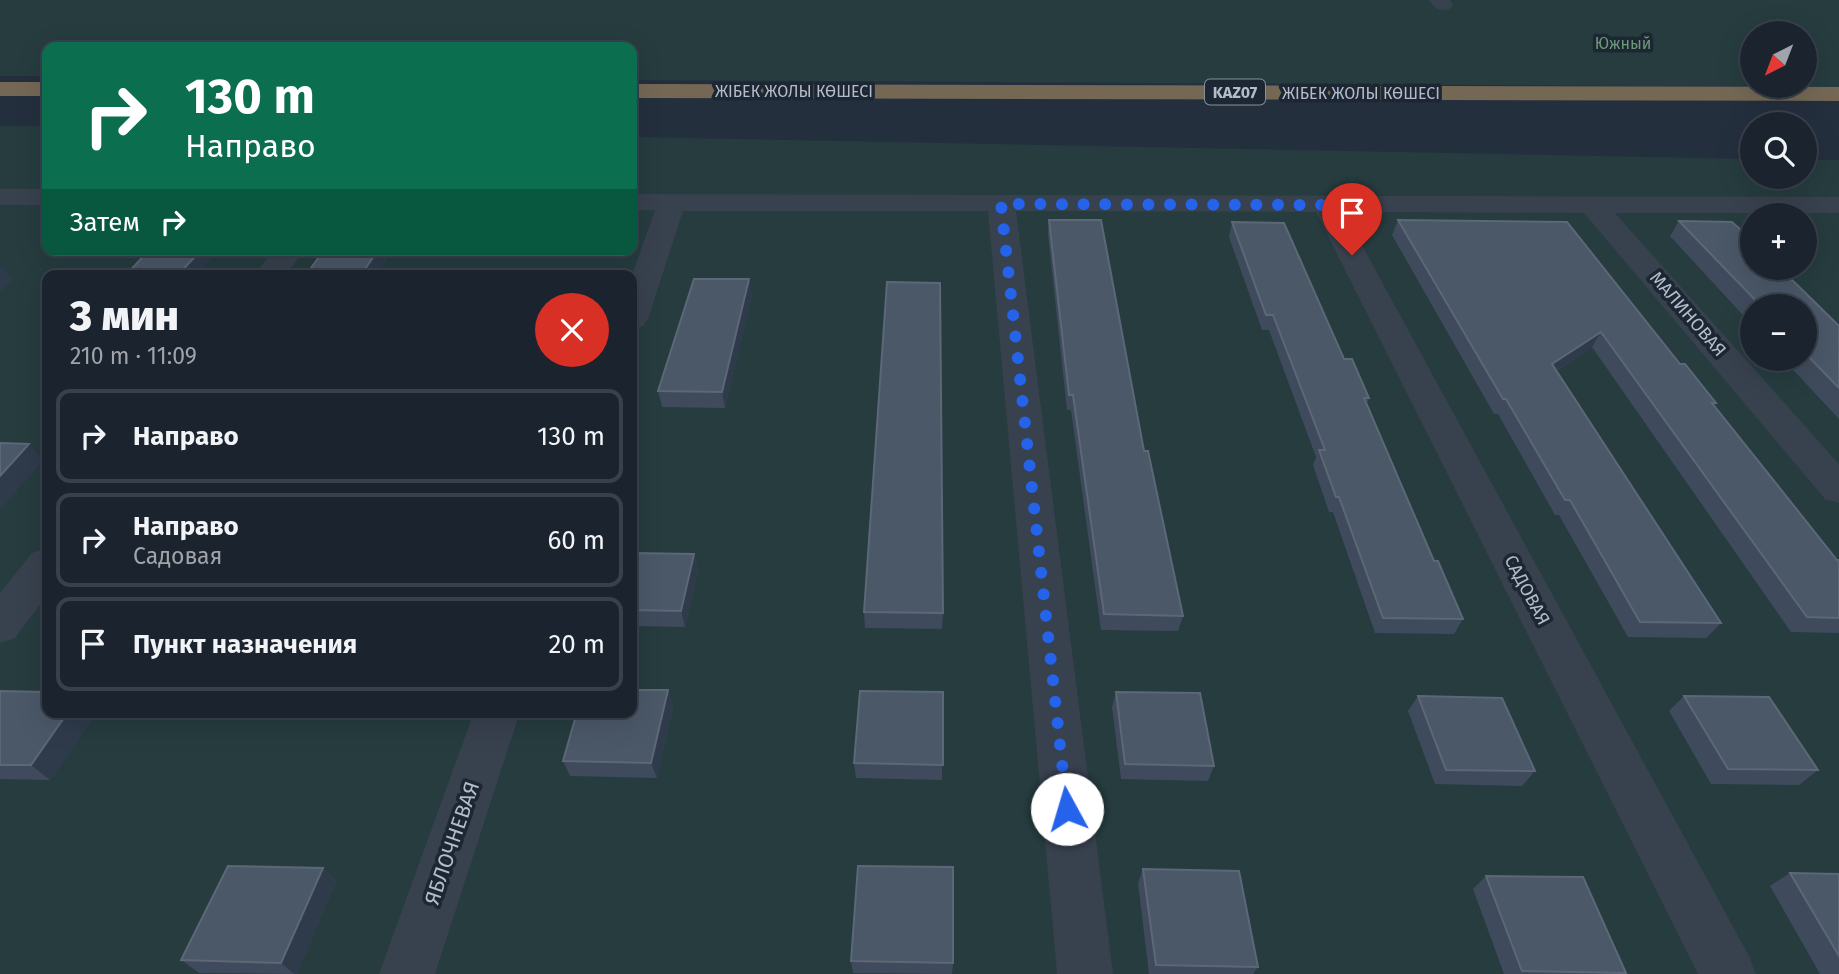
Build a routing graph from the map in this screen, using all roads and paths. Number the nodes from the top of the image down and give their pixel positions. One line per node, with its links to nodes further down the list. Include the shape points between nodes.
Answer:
1 (0, 89): 2 (highway)
2 (42, 89)
3 (637, 91): 4 (highway, ЖІБЕК ЖОЛЫ КӨШЕСІ / KAZ07)
4 (1839, 94)
5 (42, 197): 6 (street)
6 (2, 199)
7 (637, 202): 8 (street)
8 (672, 202): 10 (street); 15 (street)
9 (1591, 203): 11 (street); 12 (street); 16 (street, МАЛИНОВАЯ)
10 (1001, 204): 11 (street); 21 (street)
11 (1326, 205): 22 (street, САДОВАЯ)
12 (1839, 205)
13 (284, 256): 14 (street)
14 (274, 270)
15 (637, 304)
16 (1839, 489)
17 (42, 570): 18 (street)
18 (0, 625)
19 (495, 718): 20 (street, ЯБЛОЧНЕВАЯ)
20 (407, 974)
21 (1085, 974)
22 (1728, 974)

